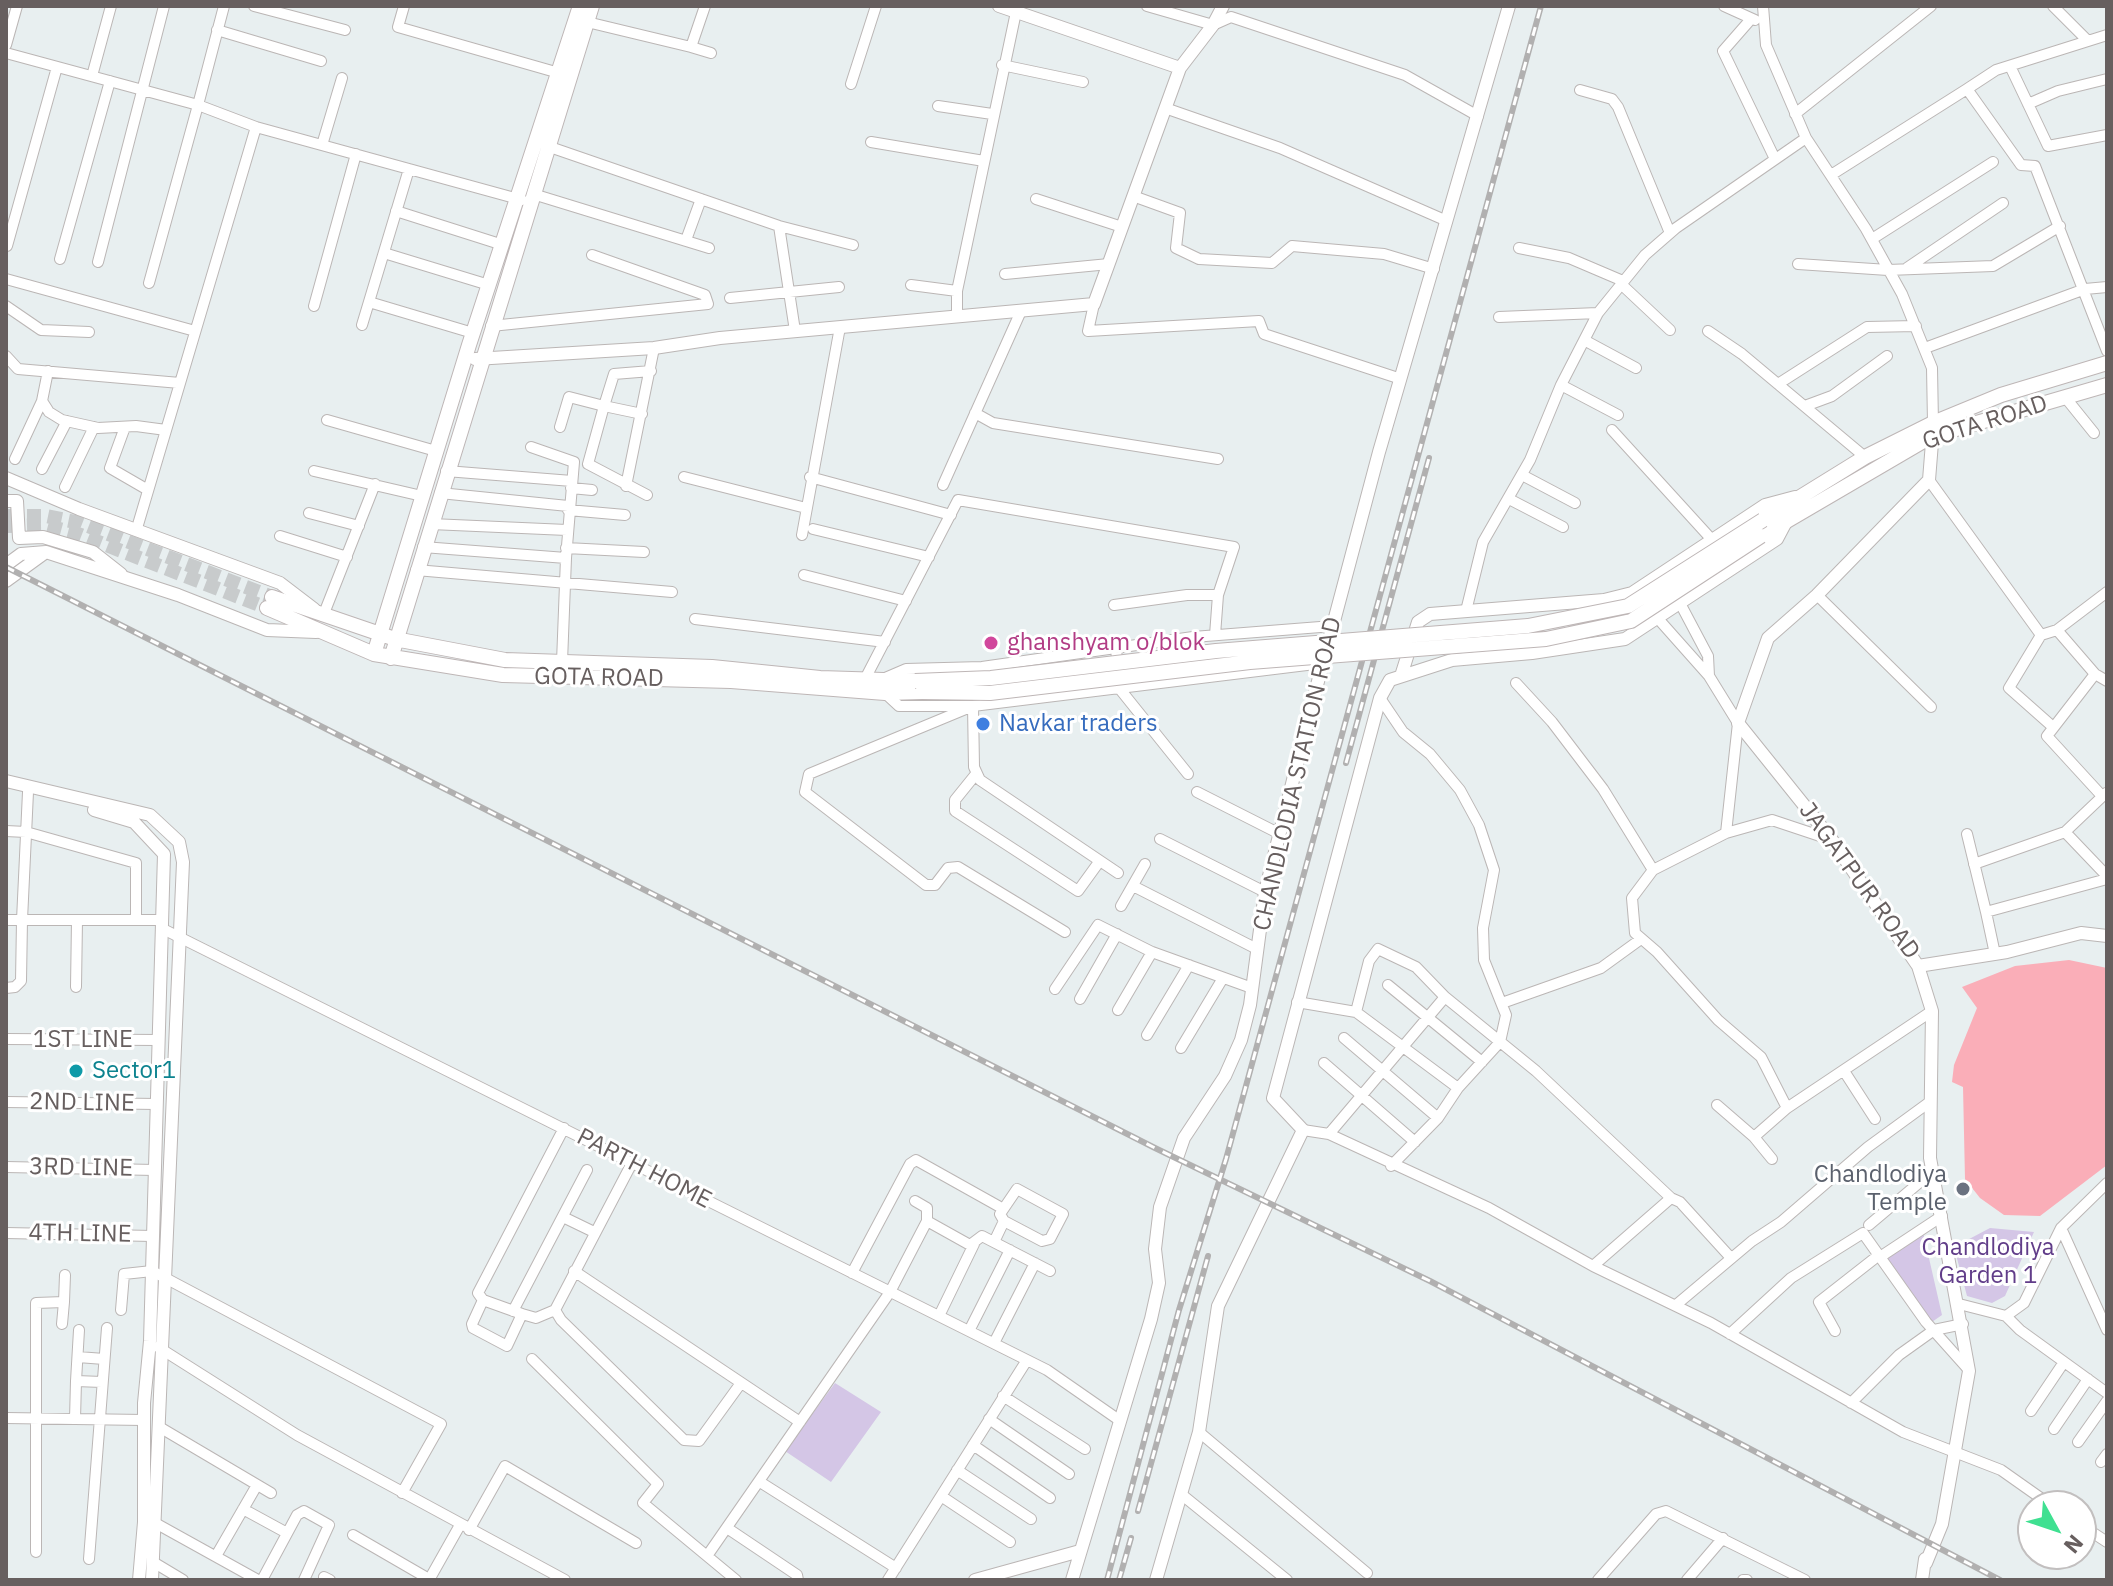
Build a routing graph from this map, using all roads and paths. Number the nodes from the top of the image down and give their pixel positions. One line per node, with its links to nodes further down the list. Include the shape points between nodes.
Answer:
1 (17, 6): 28 (street)
2 (111, 6): 38 (street)
3 (164, 6): 45 (street)
4 (224, 6): 24 (street)
5 (254, 6): 25 (street)
6 (404, 6): 37 (street, via 398,27)
7 (580, 6): 37 (main road)
8 (592, 6): 21 (main road)
9 (705, 6): 29 (street)
10 (876, 6): 43 (street)
11 (999, 6): 19 (street)
12 (1147, 6): 23 (street)
13 (1223, 6): 23 (street)
14 (1509, 6): 53 (street, CHANDLODIA STATION ROAD)
15 (1724, 6): 20 (street)
16 (1763, 6): 22 (street)
17 (1931, 6): 52 (street)
18 (2053, 6): 27 (street)
19 (1016, 12): 33 (street); 36 (street)
20 (1751, 19): 22 (street); 61 (street, via 1723,51)
21 (587, 22): 29 (street); 59 (main road)
22 (1764, 24): 52 (street, via 1766,45)
23 (1213, 25): 36 (street); 53 (street, via 1231,17 1405,75)
24 (217, 30): 32 (street); 48 (street)
25 (345, 30)
26 (2107, 35): 27 (street)
27 (2088, 41): 34 (street)
28 (6, 45)
29 (691, 47): 31 (street)
30 (6, 53): 35 (street)
31 (711, 53)
32 (321, 61)
33 (1002, 65): 42 (street); 51 (street)
34 (2010, 66): 44 (street); 47 (street)
35 (57, 67): 38 (street); 81 (street)
36 (1180, 68): 50 (street)
37 (559, 73): 67 (main road)
38 (92, 76): 41 (street)
39 (342, 78): 58 (street)
40 (2107, 79): 47 (street)
41 (110, 81): 45 (street); 86 (street)
42 (1083, 82)
43 (851, 84)
44 (1967, 89): 65 (street); 74 (street, via 2021,165 2035,166)
45 (141, 90): 48 (street); 87 (street)
46 (1580, 90): 76 (street, via 1612,99 1618,107)
47 (2028, 104): 55 (street, via 2048,146)
48 (198, 105): 54 (street); 95 (street)
49 (938, 106): 51 (street)
50 (1165, 108): 66 (street); 72 (street, via 1280,148)
51 (992, 114): 62 (street)
52 (1795, 114): 56 (street)
53 (1478, 116): 72 (street, CHANDLODIA STATION ROAD)
54 (256, 127): 58 (street); 118 (street)
55 (2107, 135)
56 (1806, 138): 61 (street); 65 (street)
57 (871, 142): 62 (street)
58 (322, 145): 60 (street)
59 (547, 146): 67 (main road); 68 (street)
60 (356, 154): 64 (street); 108 (street)
61 (1775, 159): 76 (street)
62 (984, 161): 102 (street)
63 (1993, 162): 77 (street)
64 (409, 169): 67 (street); 71 (street)
65 (1831, 175): 77 (street)
66 (1133, 196): 75 (street); 90 (street, via 1180,213 1176,248 1199,259 1272,263 1292,246 1384,254)
67 (528, 198): 78 (street); 79 (main road); 114 (main road)
68 (701, 199): 73 (street); 78 (street)
69 (1036, 199): 75 (street)
70 (2003, 203): 91 (street)
71 (396, 211): 79 (street); 84 (street)
72 (1447, 221): 90 (street, CHANDLODIA STATION ROAD)
73 (779, 226): 80 (street); 103 (street)
74 (2060, 226): 91 (street, via 1993,266); 101 (street)
75 (1122, 227): 88 (street)
76 (1670, 233): 96 (street)
77 (1872, 239): 92 (street)
78 (686, 240): 82 (street)
79 (503, 245): 97 (main road)
80 (853, 245)
81 (7, 246)
82 (709, 248)
83 (1519, 248): 96 (street, via 1569,258)
84 (384, 253): 97 (street); 105 (street)
85 (592, 255): 114 (street, via 705,295 708,304)
86 (60, 259)
87 (98, 262)
88 (1109, 264): 93 (street); 106 (street)
89 (1798, 264): 92 (street)
90 (1434, 269): 135 (street, CHANDLODIA STATION ROAD)
91 (1905, 269): 92 (street)
92 (1888, 270): 115 (street)
93 (1005, 274)
94 (6, 279): 118 (street)
95 (149, 283)
96 (1622, 283): 110 (street); 117 (street)
97 (489, 285): 122 (main road)
98 (911, 285): 102 (street)
99 (839, 287): 103 (street)
100 (2107, 287): 101 (street)
101 (2085, 289): 125 (street); 126 (street)
102 (957, 291): 111 (street)
103 (789, 292): 104 (street); 119 (street)
104 (730, 298)
105 (369, 302): 113 (street); 122 (street)
106 (1094, 304): 109 (street); 135 (street, via 1088,331 1259,321 1264,334)
107 (6, 306): 121 (street, via 41,330)
108 (314, 306)
109 (1021, 311): 111 (street); 144 (street)
110 (1598, 313): 112 (street); 123 (street)
111 (957, 317): 116 (street)
112 (1499, 317)
113 (362, 325)
114 (491, 326): 130 (main road)
115 (1916, 326): 125 (street); 137 (street, via 1867,327)
116 (840, 327): 119 (street); 166 (street)
117 (1670, 330)
118 (195, 331): 136 (street)
119 (795, 331): 124 (street)
120 (1708, 331): 137 (street)
121 (89, 332)
122 (473, 333): 129 (main road)
123 (1584, 340): 132 (street); 138 (street)
124 (654, 348): 130 (street); 134 (street)
125 (1925, 348): 154 (street, via 1932,368)
126 (2107, 351)
127 (6, 356): 133 (street, via 18,369)
128 (1887, 356): 143 (street, via 1832,396)
129 (465, 359): 130 (street); 157 (main road)
130 (480, 360): 163 (main road)
131 (2107, 363): 154 (main road, GOTA ROAD, via 2001,395)
132 (1636, 368)
133 (48, 371): 136 (street); 141 (street)
134 (651, 371): 142 (street, via 614,374); 145 (street)
135 (1401, 379): 222 (street, CHANDLODIA STATION ROAD)
136 (180, 383): 152 (street)
137 (1778, 384): 143 (street)
138 (1561, 385): 146 (street); 164 (street)
139 (2107, 385): 140 (main road, GOTA ROAD)
140 (2065, 397): 154 (main road, GOTA ROAD); 155 (street)
141 (42, 401): 148 (street, via 49,412); 159 (street)
142 (604, 406): 145 (street); 151 (street, via 569,397); 172 (street, via 588,464)
143 (1805, 406): 158 (street)
144 (975, 413): 160 (street, via 993,423); 171 (street)
145 (642, 414): 172 (street)
146 (1618, 415)
147 (327, 420): 157 (street)
148 (67, 421): 149 (street); 161 (street)
149 (94, 427): 150 (street); 173 (street)
150 (125, 427): 152 (street); 174 (street, via 110,468)
151 (560, 427)
152 (166, 430): 174 (street)
153 (1612, 430): 197 (street)
154 (1933, 430): 158 (main road, GOTA ROAD); 168 (street); 188 (main road, GOTA ROAD)
155 (2094, 433)
156 (531, 447): 170 (street, via 574,462)
157 (436, 451): 178 (main road)
158 (1865, 457): 179 (main road, GOTA ROAD)
159 (15, 459)
160 (1218, 459)
161 (42, 469)
162 (314, 471): 169 (street)
163 (446, 471): 170 (street); 176 (main road)
164 (1522, 475): 180 (street); 182 (street)
165 (684, 477): 184 (street)
166 (810, 477): 184 (street); 187 (street)
167 (6, 478): 192 (street)
168 (1929, 480): 214 (street); 227 (street)
169 (375, 484): 178 (street); 190 (street)
170 (572, 484): 175 (street); 183 (street)
171 (943, 485)
172 (626, 486): 177 (street)
173 (65, 487)
174 (148, 490): 192 (street)
175 (592, 490)
176 (440, 493): 183 (street); 189 (main road)
177 (647, 495)
178 (422, 496): 225 (main road)
179 (1795, 497): 197 (street, via 1765,505); 241 (main road, GOTA ROAD, bridge, via 1628,606 1528,626 1216,651)
180 (1509, 499): 191 (street); 218 (street, via 1483,542)
181 (6, 501): 207 (street, via 17,501 19,538 43,537 93,552)
182 (1575, 503)
183 (568, 508): 186 (street); 194 (street)
184 (806, 508): 195 (street)
185 (309, 513): 190 (street)
186 (625, 515)
187 (951, 515): 203 (street); 213 (street, via 958,500 1234,547)
188 (1786, 522): 217 (street, via 1777,539); 241 (main road, GOTA ROAD, bridge, via 1631,621 1546,639 1250,662 990,693)
189 (431, 524): 194 (street); 198 (main road)
190 (359, 526): 202 (street)
191 (1563, 527)
192 (137, 528): 219 (street, via 280,583)
193 (813, 529): 203 (street)
194 (567, 530): 201 (street)
195 (802, 535)
196 (280, 536): 202 (street)
197 (1714, 542): 212 (street)
198 (423, 547): 201 (street); 205 (main road)
199 (46, 552): 204 (street, via 21,554); 207 (street); 208 (street)
200 (644, 552): 201 (street)
201 (566, 553): 209 (street)
202 (347, 557): 219 (street)
203 (929, 557): 215 (street)
204 (6, 565)
205 (416, 570): 209 (street); 228 (main road)
206 (804, 575): 215 (street)
207 (128, 580): 224 (street, via 267,630)
208 (6, 581)
209 (565, 582): 210 (street); 233 (street)
210 (672, 592)
211 (2107, 592): 223 (street)
212 (1632, 593): 218 (street); 221 (street)
213 (1218, 595): 216 (street); 226 (street)
214 (1817, 595): 245 (street); 246 (street, via 1768,638)
215 (906, 601): 229 (street)
216 (1114, 605)
217 (1681, 605): 221 (street); 237 (street, via 1708,656)
218 (1466, 611): 236 (street, via 1430,614 1418,622)
219 (323, 616): 224 (main road, GOTA ROAD, via 269,603); 225 (main road, GOTA ROAD)
220 (695, 619): 229 (street)
221 (1659, 620): 236 (street, via 1625,639 1452,660); 237 (street)
222 (1333, 626): 226 (street); 234 (street, CHANDLODIA STATION ROAD)
223 (2057, 630): 227 (street); 235 (street)
224 (320, 632): 231 (main road, GOTA ROAD)
225 (380, 634): 228 (main road, GOTA ROAD); 231 (main road)
226 (1215, 635): 230 (street)
227 (2041, 635): 247 (street, via 2009,688)
228 (395, 639): 232 (main road); 233 (main road, GOTA ROAD, via 505,660)
229 (885, 642): 240 (street)
230 (1116, 647): 240 (street, via 982,667 906,669); 242 (street)
231 (374, 654): 232 (main road, GOTA ROAD)
232 (391, 658): 240 (main road, GOTA ROAD, via 503,675)
233 (562, 662): 240 (main road, GOTA ROAD, via 712,667)
234 (1323, 663): 242 (street); 259 (street, CHANDLODIA STATION ROAD)
235 (2095, 674): 238 (street); 247 (street)
236 (1401, 676): 243 (street, via 1390,680)
237 (1709, 676): 246 (street)
238 (2107, 681)
239 (1516, 683): 266 (street, via 1603,789)
240 (877, 684): 241 (main road); 244 (street, via 899,706)
241 (918, 686)
242 (1119, 688): 244 (street); 249 (street)
243 (1380, 698): 296 (street); 297 (street, via 1403,732 1460,790 1479,825 1494,870 1483,928 1484,960)
244 (973, 706): 248 (street); 278 (street, via 809,774 805,792 926,885 935,885 948,868 958,867)
245 (1931, 707)
246 (1738, 723): 258 (street); 262 (street, JAGATPUR ROAD)
247 (2053, 727): 254 (street, via 2047,736)
248 (976, 774): 263 (street); 263 (street, via 955,800 955,811 1078,891)
249 (1188, 774)
250 (6, 781): 281 (street, via 150,815 165,825 179,842 183,862)
251 (6, 788): 252 (street)
252 (28, 792): 256 (street); 277 (street, via 134,822 151,836 164,854)
253 (1197, 792): 259 (street)
254 (2104, 794): 257 (street)
255 (6, 831): 256 (street)
256 (26, 832): 274 (street); 276 (street, via 136,863)
257 (2065, 832): 265 (street); 268 (street)
258 (1726, 833): 262 (street, via 1772,820); 266 (street)
259 (1280, 834): 270 (street, CHANDLODIA STATION ROAD)
260 (1967, 834): 265 (street)
261 (1160, 839): 270 (street)
262 (1832, 840): 287 (street, JAGATPUR ROAD)
263 (1099, 862): 267 (street)
264 (1145, 864): 269 (street)
265 (1974, 864): 272 (street)
266 (1653, 870): 282 (street, via 1632,898 1635,933)
267 (1118, 873)
268 (2107, 878): 272 (street)
269 (1133, 886): 271 (street); 283 (street)
270 (1265, 892): 283 (street, CHANDLODIA STATION ROAD)
271 (1121, 906)
272 (1986, 912): 285 (street)
273 (6, 920): 274 (street)
274 (22, 920): 275 (street); 291 (street, via 21,981)
275 (77, 920): 276 (street); 290 (street)
276 (136, 920): 277 (street)
277 (163, 924): 281 (street, PARTH HOME); 305 (street)
278 (1065, 932)
279 (1117, 934): 284 (street); 293 (street, via 1093,928); 295 (street)
280 (2107, 936): 285 (street, JAGATPUR ROAD, via 2081,933)
281 (180, 937): 322 (street, PARTH HOME); 359 (street)
282 (1641, 939): 297 (street, via 1601,968); 319 (street, via 1761,1057)
283 (1257, 949): 292 (street, CHANDLODIA STATION ROAD)
284 (1152, 952): 286 (street); 298 (street)
285 (1995, 954): 287 (street, JAGATPUR ROAD)
286 (1189, 965): 288 (street); 302 (street)
287 (1918, 966): 299 (street)
288 (1223, 978): 292 (street); 308 (street)
289 (1388, 985): 301 (street)
290 (76, 987)
291 (6, 988)
292 (1252, 988): 403 (street, CHANDLODIA STATION ROAD, via 1241,1040 1225,1076 1184,1138 1160,1207 1155,1249 1159,1283)
293 (1055, 989)
294 (1445, 997): 300 (street, via 1416,967 1378,949 1369,961); 301 (street); 306 (street)
295 (1080, 999)
296 (1297, 1002): 300 (street); 323 (street, via 1273,1098)
297 (1502, 1003): 306 (street, via 1506,1015)
298 (1118, 1010)
299 (1932, 1011): 312 (street); 315 (street)
300 (1356, 1012): 307 (street)
301 (1428, 1017): 307 (street); 309 (street)
302 (1147, 1035)
303 (1344, 1038): 311 (street)
304 (6, 1039): 305 (street, 1ST LINE)
305 (159, 1040): 317 (street)
306 (1500, 1042): 309 (street); 335 (street)
307 (1403, 1047): 311 (street); 313 (street)
308 (1181, 1048)
309 (1482, 1062): 313 (street)
310 (1324, 1063): 314 (street)
311 (1383, 1070): 314 (street); 320 (street)
312 (1844, 1071): 319 (street); 321 (street)
313 (1458, 1088): 320 (street)
314 (1361, 1096): 324 (street); 326 (street)
315 (1931, 1101): 333 (street); 351 (street)
316 (6, 1102): 317 (street, 2ND LINE)
317 (157, 1104): 331 (street)
318 (1717, 1105): 325 (street)
319 (1787, 1108): 325 (street)
320 (1438, 1118): 326 (street)
321 (1875, 1119)
322 (564, 1128): 328 (street, PARTH HOME); 361 (street, via 478,1293)
323 (1303, 1130): 324 (street); 407 (street, via 1218,1306)
324 (1329, 1134): 329 (street)
325 (1754, 1137): 327 (street)
326 (1415, 1142): 329 (street)
327 (1772, 1159)
328 (632, 1163): 344 (street); 357 (street, PARTH HOME)
329 (1391, 1166): 353 (street, via 1489,1208)
330 (6, 1167): 331 (street, 3RD LINE)
331 (155, 1170): 346 (street)
332 (587, 1170): 339 (street)
333 (1933, 1171): 338 (street); 342 (street)
334 (2107, 1183): 343 (street)
335 (1671, 1198): 351 (street); 353 (street)
336 (915, 1201): 340 (street, via 927,1208)
337 (1000, 1207): 357 (street, via 916,1160)
338 (1942, 1216): 350 (street); 363 (street)
339 (563, 1217): 344 (street); 367 (street)
340 (927, 1221): 348 (street); 360 (street)
341 (1004, 1221): 341 (street, via 1000,1214 1017,1189 1063,1214 1047,1240); 347 (street)
342 (1869, 1225)
343 (2061, 1228): 369 (street, via 2024,1303); 375 (street)
344 (594, 1232): 355 (street)
345 (6, 1233): 346 (street, 4TH LINE)
346 (153, 1236): 354 (street)
347 (994, 1242): 348 (street, via 982,1236); 349 (street)
348 (974, 1244): 368 (street)
349 (1010, 1250): 352 (street); 376 (street)
350 (1880, 1256): 374 (street); 377 (street, via 1819,1302); 378 (street, via 1863,1233 1791,1278)
351 (1731, 1258): 364 (street)
352 (1035, 1263): 356 (street); 380 (street)
353 (1593, 1266): 364 (street)
354 (152, 1271): 359 (street); 365 (street, via 124,1274); 379 (street)
355 (574, 1271): 366 (street); 391 (street)
356 (1050, 1271)
357 (852, 1273): 360 (street, PARTH HOME)
358 (65, 1275): 362 (street)
359 (167, 1279): 381 (street); 418 (street, via 441,1424)
360 (890, 1292): 368 (street, PARTH HOME); 404 (street)
361 (483, 1300): 367 (street); 367 (street, via 472,1324 504,1345 510,1344)
362 (64, 1302): 370 (street); 398 (street, via 36,1303)
363 (1959, 1304): 369 (street); 371 (street)
364 (1676, 1305): 378 (street)
365 (121, 1310)
366 (555, 1310): 367 (street, via 536,1318); 391 (street, via 684,1440 699,1441)
367 (518, 1313)
368 (939, 1316): 376 (street, PARTH HOME)
369 (2006, 1316): 386 (street)
370 (62, 1324)
371 (1963, 1324): 374 (street); 387 (street)
372 (107, 1328): 383 (street)
373 (79, 1330): 382 (street)
374 (1934, 1330): 387 (street); 395 (street, via 1899,1355)
375 (2107, 1330)
376 (969, 1331): 380 (street, PARTH HOME)
377 (1835, 1331)
378 (1730, 1334): 395 (street)
379 (150, 1341): 381 (street); 402 (street)
380 (994, 1343): 385 (street, PARTH HOME)
381 (164, 1351): 405 (street); 418 (street)
382 (78, 1357): 383 (street); 389 (street)
383 (104, 1359): 390 (street)
384 (532, 1359): 435 (street, via 658,1484 643,1503)
385 (1027, 1360): 393 (street); 403 (street, PARTH HOME)
386 (2064, 1362): 388 (street); 396 (street)
387 (1969, 1371): 411 (street)
388 (2088, 1379): 392 (street); 406 (street)
389 (76, 1381): 390 (street); 399 (street)
390 (102, 1382): 401 (street)
391 (741, 1383): 404 (street)
392 (2107, 1393)
393 (1003, 1396): 400 (street); 410 (street)
394 (2107, 1401): 408 (street)
395 (1851, 1403): 411 (street, via 1903,1432)
396 (2031, 1411)
397 (6, 1418): 398 (street)
398 (38, 1418): 399 (street); 433 (street)
399 (75, 1419): 401 (street)
400 (989, 1419): 409 (street); 413 (street)
401 (100, 1420): 402 (street); 436 (street)
402 (144, 1420): 424 (street)
403 (1119, 1420): 432 (street, CHANDLODIA STATION ROAD)
404 (800, 1422): 414 (street)
405 (161, 1428): 415 (street); 424 (street)
406 (2054, 1429)
407 (1199, 1432): 419 (street); 439 (street)
408 (2078, 1442)
409 (973, 1445): 412 (street); 421 (street)
410 (1085, 1449)
411 (1955, 1451): 416 (street, via 2001,1470); 440 (street)
412 (957, 1470): 420 (street); 423 (street)
413 (1069, 1474)
414 (760, 1482): 426 (street); 438 (street)
415 (257, 1485): 417 (street); 422 (street)
416 (2029, 1490)
417 (271, 1493)
418 (402, 1493): 425 (street)
419 (1181, 1494): 454 (street); 455 (street)
420 (941, 1496): 430 (street); 438 (street)
421 (1050, 1498)
422 (243, 1509): 427 (street); 434 (street)
423 (1031, 1519)
424 (150, 1520): 434 (street); 437 (street); 443 (street)
425 (464, 1527): 431 (street, via 505,1466); 441 (street); 449 (street)
426 (727, 1528): 435 (street); 451 (street)
427 (287, 1533): 446 (street); 447 (street, via 304,1511 329,1525)
428 (353, 1535): 441 (street)
429 (1723, 1538): 456 (street, via 1666,1511 1656,1514); 457 (street); 458 (street)
430 (1010, 1542)
431 (636, 1543)
432 (1080, 1551): 442 (street); 453 (street, CHANDLODIA STATION ROAD)
433 (36, 1552)
434 (216, 1556): 446 (street)
435 (707, 1556): 450 (street)
436 (89, 1559)
437 (153, 1562): 444 (street); 445 (street)
438 (896, 1568): 452 (street)
439 (1367, 1573)
440 (1925, 1574)
441 (430, 1577): 448 (street)
442 (980, 1579)
443 (139, 1580)
444 (152, 1580)
445 (183, 1580)
446 (260, 1580)
447 (304, 1580)
448 (444, 1580)
449 (565, 1580)
450 (736, 1580)
451 (798, 1580)
452 (888, 1580)
453 (1072, 1580)
454 (1156, 1580)
455 (1287, 1580)
456 (1598, 1580)
457 (1687, 1580)
458 (1805, 1580)

